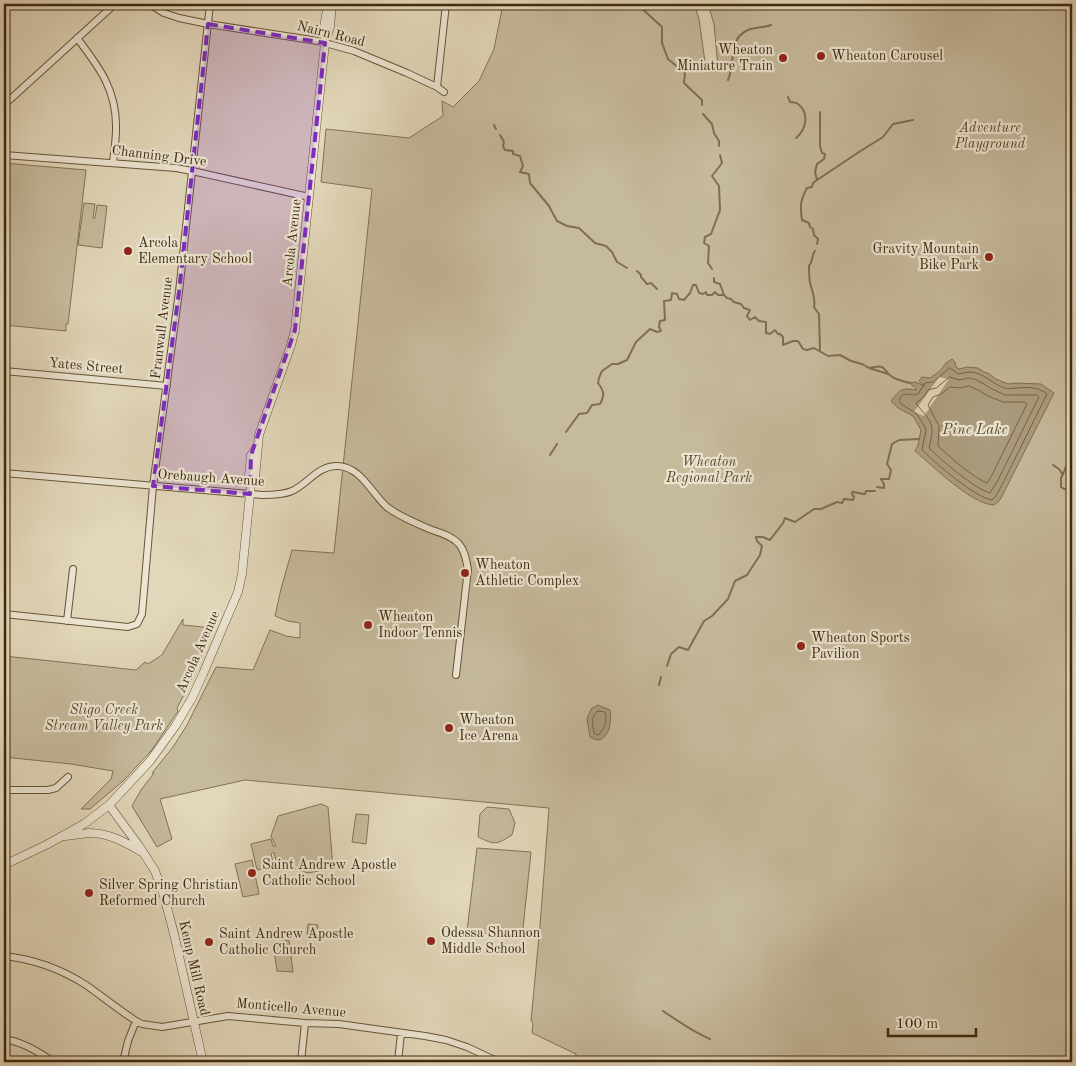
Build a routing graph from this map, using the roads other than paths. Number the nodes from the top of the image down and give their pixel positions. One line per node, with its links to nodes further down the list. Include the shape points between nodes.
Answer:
1 (115, 4): 8 (street)
2 (149, 4): 7 (street, Nairn Road, via 164,13)
3 (210, 4): 7 (street, Franwall Avenue)
4 (328, 4): 9 (street, Arcola Avenue)
5 (332, 4): 9 (street, Arcola Avenue)
6 (446, 4): 10 (street)
7 (208, 24): 9 (street, Nairn Road); 15 (street, Franwall Avenue)
8 (77, 38): 12 (street); 14 (street, via 97,64 112,96 116,129)
9 (325, 41): 10 (street, Nairn Road); 16 (street, Arcola Avenue)
10 (437, 87): 11 (street, Nairn Road)
11 (444, 92)
12 (4, 105)
13 (4, 155): 14 (street, Channing Drive)
14 (113, 163): 15 (street, Channing Drive)
15 (192, 171): 16 (street, Channing Drive); 18 (street, Franwall Avenue)
16 (309, 197): 21 (street, Arcola Avenue, via 295,330 259,435 255,478)
17 (4, 371): 18 (street, Yates Street)
18 (167, 386): 20 (street, Franwall Avenue)
19 (4, 473): 20 (street, Orebaugh Avenue)
20 (153, 486): 21 (street, Orebaugh Avenue); 26 (street, Franwall Avenue, via 142,614 137,624 128,626)
21 (250, 494): 27 (street, Orebaugh Avenue, via 277,495 293,491 330,466 348,468 361,477 387,506 459,544 468,569); 30 (street, Arcola Avenue, via 238,592 203,674 176,725 150,761)
22 (6, 562): 24 (street)
23 (73, 569): 26 (street)
24 (4, 589)
25 (4, 614): 26 (street)
26 (67, 620)
27 (456, 675)
28 (68, 777): 29 (street, via 56,788 48,790)
29 (4, 790)
30 (109, 805): 31 (street, Arcola Avenue); 32 (street, Kemp Mill Road)
31 (62, 836): 32 (street, via 106,835); 33 (street, Arcola Avenue)
32 (143, 853): 36 (street, Kemp Mill Road, via 155,871 164,896)
33 (4, 865)
34 (4, 956): 35 (street, Monticello Avenue, via 46,964 68,974)
35 (136, 1021): 36 (street, Monticello Avenue, via 162,1027); 42 (street)
36 (194, 1022): 37 (street, Monticello Avenue, via 228,1016); 43 (street, Kemp Mill Road)
37 (305, 1023): 38 (street, Monticello Avenue, via 339,1024); 44 (street)
38 (401, 1033): 40 (street, Monticello Avenue, via 446,1040 467,1047); 45 (street)
39 (4, 1039): 41 (street, via 25,1045)
40 (485, 1059): 46 (street, Monticello Avenue)
41 (53, 1062)
42 (123, 1062)
43 (203, 1062)
44 (301, 1062)
45 (398, 1062)
46 (499, 1062)

